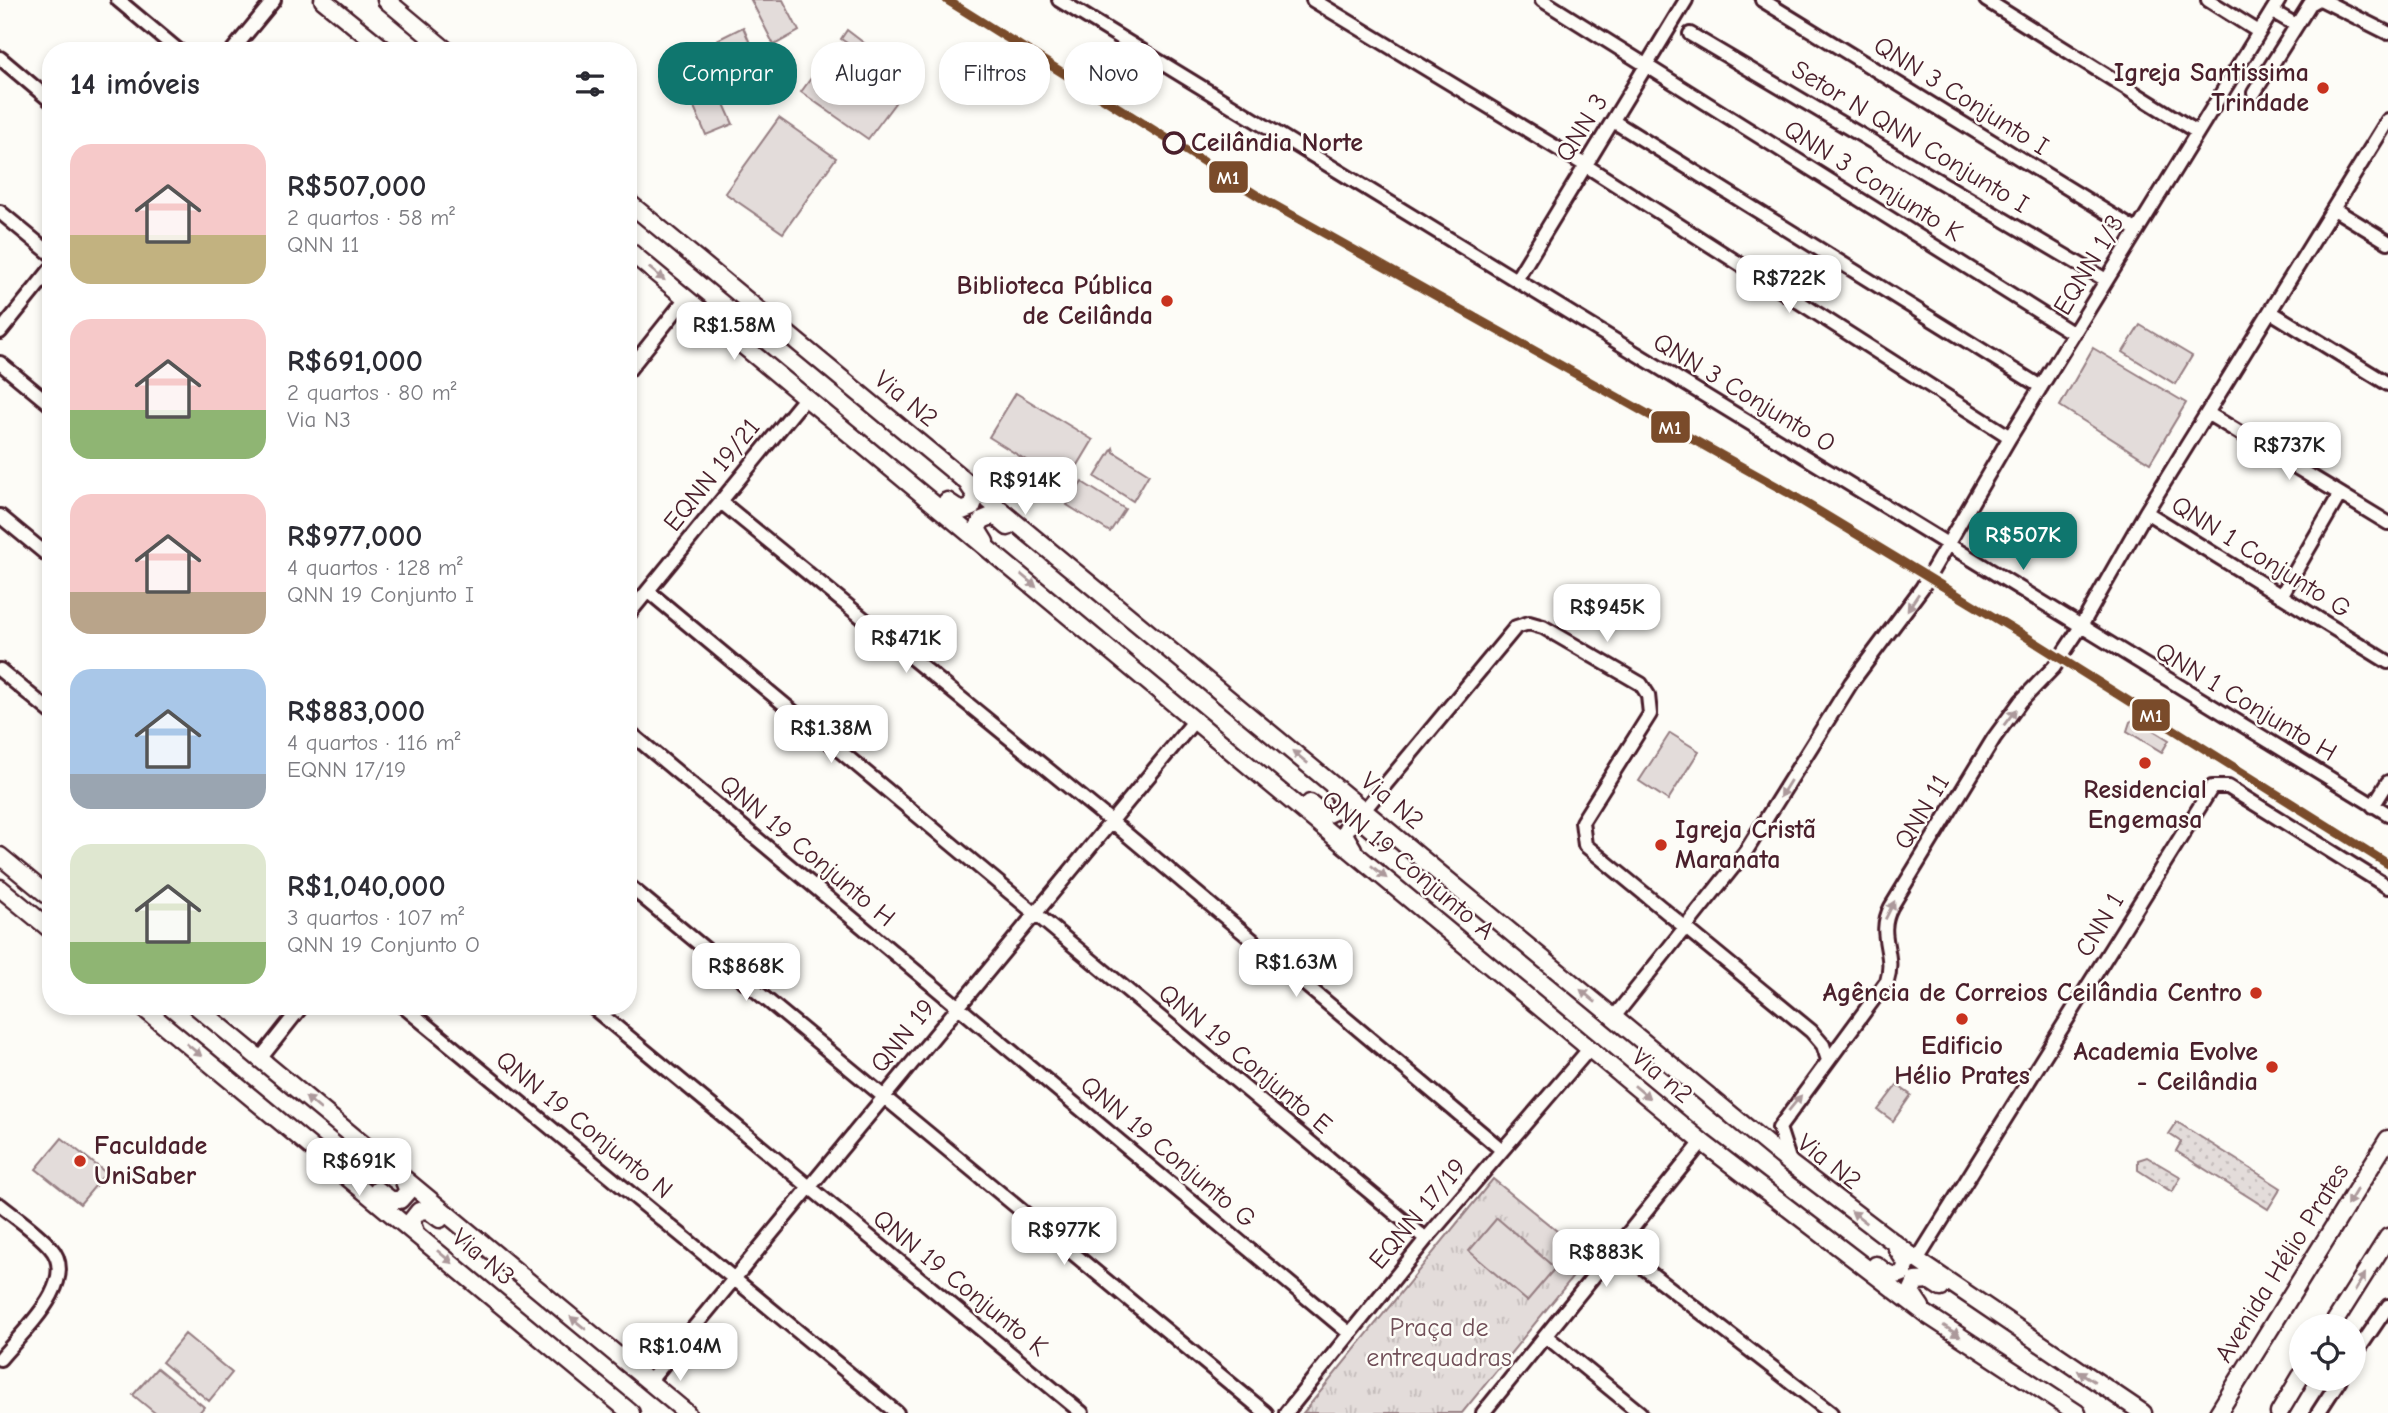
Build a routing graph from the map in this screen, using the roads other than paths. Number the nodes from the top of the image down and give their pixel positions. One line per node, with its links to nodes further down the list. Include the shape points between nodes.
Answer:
1 (118, 0): 20 (street)
2 (274, 0): 21 (street)
3 (323, 0): 22 (main road)
4 (386, 0): 23 (main road)
5 (1059, 0): 15 (street, QNN 3 Conjunto O)
6 (1088, 0): 15 (street)
7 (1312, 0): 31 (street)
8 (1542, 0): 25 (street, QNN 3 Conjunto K)
9 (1686, 0): 25 (street, QNN 3)
10 (1762, 0): 36 (street, QNN 3 Conjunto I)
11 (1986, 0): 30 (street)
12 (2208, 0): 17 (street)
13 (2319, 0): 16 (street, via 2310,4); 18 (street)
14 (2276, 6): 16 (street, EQNN 1/3); 17 (street, EQNN 1/3)
15 (1080, 13): 42 (street, QNN 3 Conjunto O)
16 (2296, 25): 27 (street)
17 (2259, 32): 30 (street, EQNN 1/3)
18 (2388, 33)
19 (1690, 34): 43 (street, Setor N QNN Conjunto I)
20 (168, 42)
21 (239, 42)
22 (376, 42)
23 (436, 42)
24 (0, 58): 26 (street)
25 (1648, 65): 29 (street, QNN 3); 47 (street, QNN 3 Conjunto K)
26 (42, 93)
27 (2254, 93)
28 (2388, 120): 33 (street)
29 (1613, 121): 31 (street, QNN 3); 51 (street)
30 (2197, 132): 36 (street, EQNN 1/3)
31 (1585, 165): 42 (street, QNN 3); 56 (street)
32 (637, 209): 37 (main road, Via N2)
33 (2334, 209): 38 (street); 45 (street)
34 (0, 212): 39 (street)
35 (637, 214): 37 (main road)
36 (2136, 230): 43 (street, EQNN 1/3)
37 (666, 233): 57 (main road, Via N2)
38 (2388, 242)
39 (42, 247)
40 (637, 257): 44 (main road, one-way to 44)
41 (42, 280): 46 (street)
42 (1516, 280): 63 (street, QNN 3 Conjunto O)
43 (2106, 280): 47 (street, EQNN 1/3)
44 (686, 298): 48 (street); 52 (main road)
45 (2271, 312): 50 (street); 55 (street)
46 (0, 332)
47 (2074, 334): 51 (street, EQNN 1/3)
48 (637, 360)
49 (0, 363): 53 (street)
50 (2388, 384)
51 (2041, 387): 56 (street, EQNN 1/3)
52 (806, 397): 54 (main road); 59 (street, EQNN 19/21)
53 (42, 398)
54 (823, 412): 57 (main road, via 890,455 958,510 967,511 976,496); 64 (main road)
55 (2207, 413): 58 (street); 60 (street)
56 (2011, 437): 63 (street, EQNN 1/3)
57 (954, 470): 69 (main road, Via N2)
58 (2340, 494): 62 (street); 67 (street)
59 (721, 502): 66 (street, EQNN 19/21); 81 (street)
60 (2146, 512): 67 (street, QNN 1 Conjunto G); 70 (street)
61 (0, 516): 65 (street)
62 (2388, 523)
63 (1949, 544): 70 (street); 92 (street, EQNN 1/3, one-way to 92, via 1901,620 1844,693 1746,851)
64 (992, 550): 69 (main road, via 977,529 982,520 994,515 1066,576); 74 (main road, one-way to 74)
65 (42, 551)
66 (648, 591): 68 (street, EQNN 19/21); 90 (street, QNN 19 Conjunto E)
67 (2281, 596): 71 (street, QNN 1 Conjunto G)
68 (637, 604)
69 (1120, 610): 76 (main road, Via N2, one-way to 69)
70 (2080, 628): 78 (street, QNN 1 Conjunto H); 102 (street, QNN 11, one-way to 70, via 1887,981 1890,965 1883,925 1891,907 1994,738 2054,667)
71 (2388, 662)
72 (0, 670): 73 (street)
73 (42, 705)
74 (1197, 722): 76 (main road, via 1250,752 1325,815 1338,809 1342,798); 81 (street, QNN 19); 83 (main road, QNN 19 Conjunto A)
75 (637, 738): 93 (street, QNN 19 Conjunto H)
76 (1329, 781): 80 (main road, Via N2)
77 (2388, 782): 78 (street)
78 (2373, 806): 79 (street, QNN 1 Conjunto H)
79 (2388, 814)
80 (1359, 815): 83 (main road, via 1344,834); 92 (street, via 1516,627 1536,624 1641,684 1648,695 1650,714 1581,830 1590,850); 99 (main road, Via N2, one-way to 80, via 1502,925 1434,880)
81 (1112, 822): 90 (street, QNN 19); 107 (street)
82 (0, 844): 85 (main road)
83 (1356, 853): 100 (main road, QNN 19 Conjunto A, one-way to 100)
84 (0, 856): 88 (main road)
85 (42, 879)
86 (2388, 887): 118 (street, CNN 1, via 2228,787 2211,787)
87 (0, 888): 91 (main road)
88 (42, 891)
89 (637, 892): 103 (street)
90 (1035, 915): 93 (street, QNN 19); 115 (street, QNN 19 Conjunto E)
91 (42, 923)
92 (1685, 929): 99 (street, EQNN 1/3); 102 (street, via 1811,1031)
93 (957, 1005): 103 (street, QNN 19); 124 (street, QNN 19 Conjunto G)
94 (152, 1015): 104 (main road, Via N3, one-way to 104)
95 (207, 1015): 101 (main road)
96 (295, 1015): 101 (street)
97 (414, 1015): 119 (street, QNN 19 Conjunto N)
98 (602, 1015): 111 (street, QNN 19 Conjunto K)
99 (1614, 1017): 108 (main road, Via N2)
100 (1590, 1048): 106 (main road, Via n2, one-way to 106); 107 (street, EQNN 17/19)
101 (260, 1059): 109 (main road, one-way to 101)
102 (1828, 1060): 108 (street, QNN 11, one-way to 102, via 1779,1128)
103 (884, 1096): 111 (street, QNN 19); 136 (street)
104 (274, 1116): 109 (main road, via 331,1151 391,1200 407,1195); 113 (main road, Via N3)
105 (2388, 1139): 143 (main road, Avenida Hélio Prates, one-way to 143)
106 (1702, 1142): 110 (main road, Via N2); 117 (street)
107 (1502, 1150): 115 (street, EQNN 17/19)
108 (1791, 1164): 116 (main road, Via N2, one-way to 108)
109 (403, 1180): 120 (main road)
110 (1760, 1188): 116 (main road, via 1895,1276 1903,1273 1907,1264); 122 (main road, Via N2)
111 (809, 1189): 119 (street, QNN 19); 135 (street, QNN 19 Conjunto K)
112 (0, 1205): 128 (street, via 50,1247 60,1271 56,1289)
113 (415, 1232): 120 (main road, via 411,1225 415,1213 432,1211 499,1269); 132 (main road, Via N3, one-way to 132)
114 (2388, 1237): 123 (main road, one-way to 114)
115 (1426, 1239): 124 (street, EQNN 17/19)
116 (1892, 1243): 118 (main road, Via N2)
117 (1618, 1248): 125 (street); 140 (street)
118 (1916, 1260): 127 (main road, Via N2)
119 (736, 1279): 129 (street, QNN 19); 134 (street, QNN 19 Conjunto N)
120 (535, 1288): 129 (main road, one-way to 120)
121 (2388, 1306): 126 (street)
122 (1926, 1314): 127 (main road, via 1911,1292 1916,1281 1923,1279 2008,1335); 141 (main road, Via N2, one-way to 141)
123 (2340, 1314)
124 (1349, 1333): 137 (street, EQNN 17/19)
125 (1547, 1337): 138 (street); 139 (street)
126 (2366, 1338)
127 (2054, 1355): 142 (main road, Via N2, one-way to 127)
128 (0, 1359)
129 (649, 1382): 133 (main road)
130 (2292, 1391): 144 (main road)
131 (2332, 1391): 145 (street)
132 (626, 1411)
133 (687, 1413)
134 (897, 1413)
135 (1083, 1413)
136 (1266, 1413)
137 (1286, 1413)
138 (1482, 1413)
139 (1640, 1413)
140 (1831, 1413)
141 (2077, 1413)
142 (2143, 1413)
143 (2218, 1413)
144 (2279, 1413)
145 (2318, 1413)

